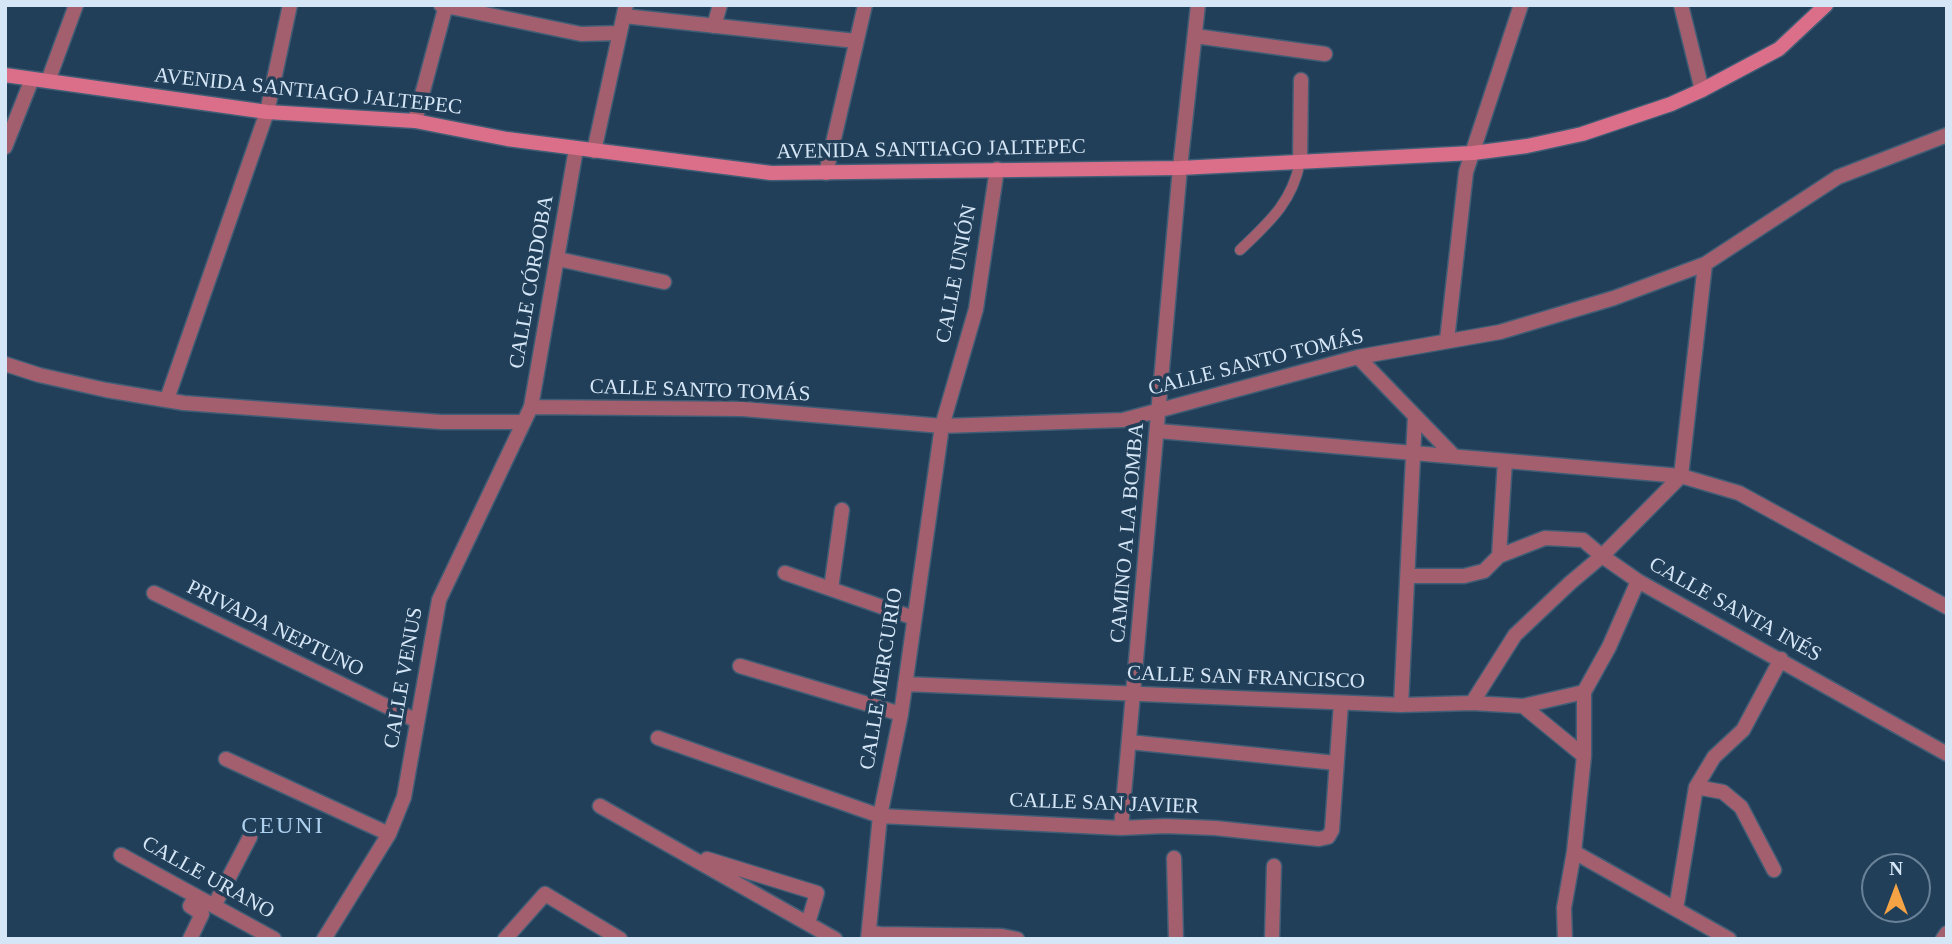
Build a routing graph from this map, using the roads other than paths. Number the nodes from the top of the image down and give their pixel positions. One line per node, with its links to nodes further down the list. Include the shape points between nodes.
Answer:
1 (76, 5): 19 (street)
2 (290, 5): 21 (street)
3 (720, 5): 11 (street)
4 (865, 5): 14 (street)
5 (1198, 5): 13 (street, CAMINO A LA BOMBA)
6 (1521, 5): 27 (street)
7 (1681, 5): 20 (street)
8 (1826, 5): 20 (street, AVENIDA SANTIAGO JALTEPEC, via 1779,49)
9 (445, 6): 12 (street, via 581,34); 22 (street)
10 (625, 11): 11 (street); 12 (street)
11 (714, 26): 14 (street)
12 (620, 33): 26 (street)
13 (1195, 36): 15 (street); 30 (street, CAMINO A LA BOMBA)
14 (856, 41): 31 (street)
15 (1325, 54)
16 (5, 75): 17 (street, AVENIDA SANTIAGO JALTEPEC)
17 (32, 79): 19 (street, AVENIDA SANTIAGO JALTEPEC); 24 (street)
18 (1301, 80): 28 (street)
19 (48, 81): 21 (street, AVENIDA SANTIAGO JALTEPEC)
20 (1702, 90): 27 (street, AVENIDA SANTIAGO JALTEPEC, via 1582,134)
21 (267, 112): 22 (street, AVENIDA SANTIAGO JALTEPEC); 39 (street)
22 (415, 121): 25 (street, AVENIDA SANTIAGO JALTEPEC)
23 (1947, 135): 34 (street, CALLE SANTO TOMÁS, via 1838,177)
24 (5, 147)
25 (576, 149): 26 (street, AVENIDA SANTIAGO JALTEPEC); 33 (street, CALLE CÓRDOBA)
26 (594, 152): 31 (street, AVENIDA SANTIAGO JALTEPEC, via 771,173)
27 (1473, 153): 28 (street, AVENIDA SANTIAGO JALTEPEC); 36 (street, via 1466,172)
28 (1300, 162): 30 (street, AVENIDA SANTIAGO JALTEPEC); 32 (lane, via 1285,204)
29 (998, 169): 30 (street, AVENIDA SANTIAGO JALTEPEC); 31 (street, AVENIDA SANTIAGO JALTEPEC); 44 (street, CALLE UNIÓN, via 976,309)
30 (1180, 169): 41 (street, CAMINO A LA BOMBA)
31 (826, 173)
32 (1240, 250)
33 (558, 259): 35 (street); 40 (street, CALLE CÓRDOBA)
34 (1705, 264): 36 (street, CALLE SANTO TOMÁS, via 1614,298 1500,332); 49 (street)
35 (664, 282)
36 (1447, 340): 37 (street, CALLE SANTO TOMÁS)
37 (1358, 357): 41 (street, CALLE SANTO TOMÁS); 42 (street)
38 (5, 364): 39 (street, via 52,378)
39 (167, 399): 43 (street, via 441,422)
40 (531, 407): 43 (street, CALLE CÓRDOBA); 44 (street, CALLE SANTO TOMÁS, via 743,409)
41 (1160, 408): 44 (street, CALLE SANTO TOMÁS, via 1123,419); 45 (street, CAMINO A LA BOMBA)
42 (1415, 416): 46 (street); 47 (street)
43 (524, 422): 70 (street, CALLE VENUS, via 439,600)
44 (942, 426): 59 (street, CALLE MERCURIO)
45 (1158, 431): 46 (street); 64 (street, CAMINO A LA BOMBA)
46 (1413, 453): 47 (street); 54 (street)
47 (1453, 455): 48 (street)
48 (1505, 461): 49 (street); 51 (street)
49 (1681, 476): 52 (street); 58 (street, via 1739,493)
50 (842, 510): 56 (street)
51 (1499, 556): 52 (street, CALLE SANTA INÉS, via 1545,538 1583,540); 54 (street, CALLE SANTA INÉS, via 1484,571 1464,576)
52 (1602, 556): 55 (street, CALLE SANTA INÉS); 66 (street, via 1515,635)
53 (785, 573): 56 (street)
54 (1408, 576): 67 (street)
55 (1638, 581): 60 (street, CALLE SANTA INÉS); 63 (street)
56 (831, 589): 59 (street)
57 (154, 593): 70 (street, PRIVADA NEPTUNO)
58 (1947, 607)
59 (914, 618): 62 (street, CALLE MERCURIO)
60 (1781, 659): 73 (street, CALLE SANTA INÉS); 77 (street, via 1742,730 1714,757)
61 (740, 666): 69 (street)
62 (905, 684): 64 (street, CALLE SAN FRANCISCO); 69 (street, CALLE MERCURIO)
63 (1584, 692): 68 (street, CALLE SAN FRANCISCO); 74 (street)
64 (1134, 694): 65 (street, CALLE SAN FRANCISCO); 72 (street, CAMINO A LA BOMBA)
65 (1341, 703): 67 (street, CALLE SAN FRANCISCO); 76 (street)
66 (1472, 704): 67 (street, CALLE SAN FRANCISCO); 68 (street, CALLE SAN FRANCISCO)
67 (1401, 705)
68 (1523, 706): 74 (street)
69 (901, 714): 79 (street, CALLE MERCURIO)
70 (417, 721): 81 (street, CALLE VENUS, via 404,797)
71 (658, 738): 79 (street, CALLE SAN JAVIER)
72 (1129, 742): 76 (street); 80 (street, CAMINO A LA BOMBA)
73 (1947, 754)
74 (1584, 756): 84 (street)
75 (226, 759): 81 (street)
76 (1336, 763): 80 (street, CALLE SAN JAVIER, via 1328,837 1216,828)
77 (1696, 787): 88 (street, via 1723,792 1741,807); 91 (street)
78 (600, 806): 83 (street)
79 (880, 816): 80 (street, CALLE SAN JAVIER); 94 (street, CALLE MERCURIO)
80 (1121, 828)
81 (390, 834): 97 (street, CALLE VENUS)
82 (250, 837): 90 (street)
83 (680, 851): 92 (street); 92 (street, via 817,893)
84 (1574, 852): 91 (street); 104 (street, via 1564,908)
85 (121, 855): 89 (street, CALLE URANO)
86 (1174, 858): 102 (street)
87 (1274, 866): 103 (street)
88 (1774, 870)
89 (196, 896): 90 (street, CALLE URANO); 95 (street, via 190,906 202,914)
90 (214, 906): 96 (street, CALLE URANO)
91 (1676, 909): 105 (street)
92 (808, 923): 100 (street)
93 (1947, 933): 106 (street)
94 (869, 935): 101 (street)
95 (190, 939)
96 (274, 939)
97 (324, 939)
98 (505, 939): 99 (street, via 544,894)
99 (620, 939)
100 (835, 939)
101 (1017, 939)
102 (1177, 939)
103 (1272, 939)
104 (1565, 939)
105 (1729, 939)
106 (1943, 939)

